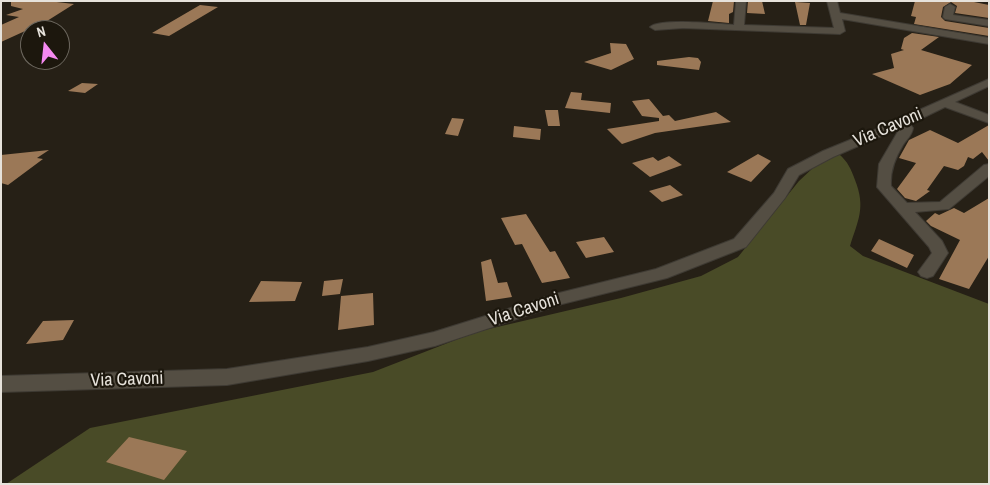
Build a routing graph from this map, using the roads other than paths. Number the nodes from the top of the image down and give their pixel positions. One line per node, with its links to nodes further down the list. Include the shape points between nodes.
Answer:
1 (741, 1): 7 (street)
2 (832, 1): 4 (street)
3 (950, 7): 5 (street, via 948,17)
4 (836, 15): 7 (street, via 840,31); 8 (street)
5 (989, 24)
6 (655, 27): 7 (street)
7 (739, 28)
8 (989, 41)
9 (985, 87): 10 (street, Via Cavoni)
10 (946, 103): 11 (street); 12 (street, Via Cavoni)
11 (989, 119)
12 (902, 123): 14 (street, via 907,128 906,132 888,157 883,181 888,194); 16 (street, Via Cavoni, via 793,172 780,195 740,243 661,274 559,299 435,339 368,354 227,377)
13 (989, 168): 14 (street, via 944,206)
14 (902, 208): 15 (street, via 936,245 940,254)
15 (926, 272)
16 (1, 384)

